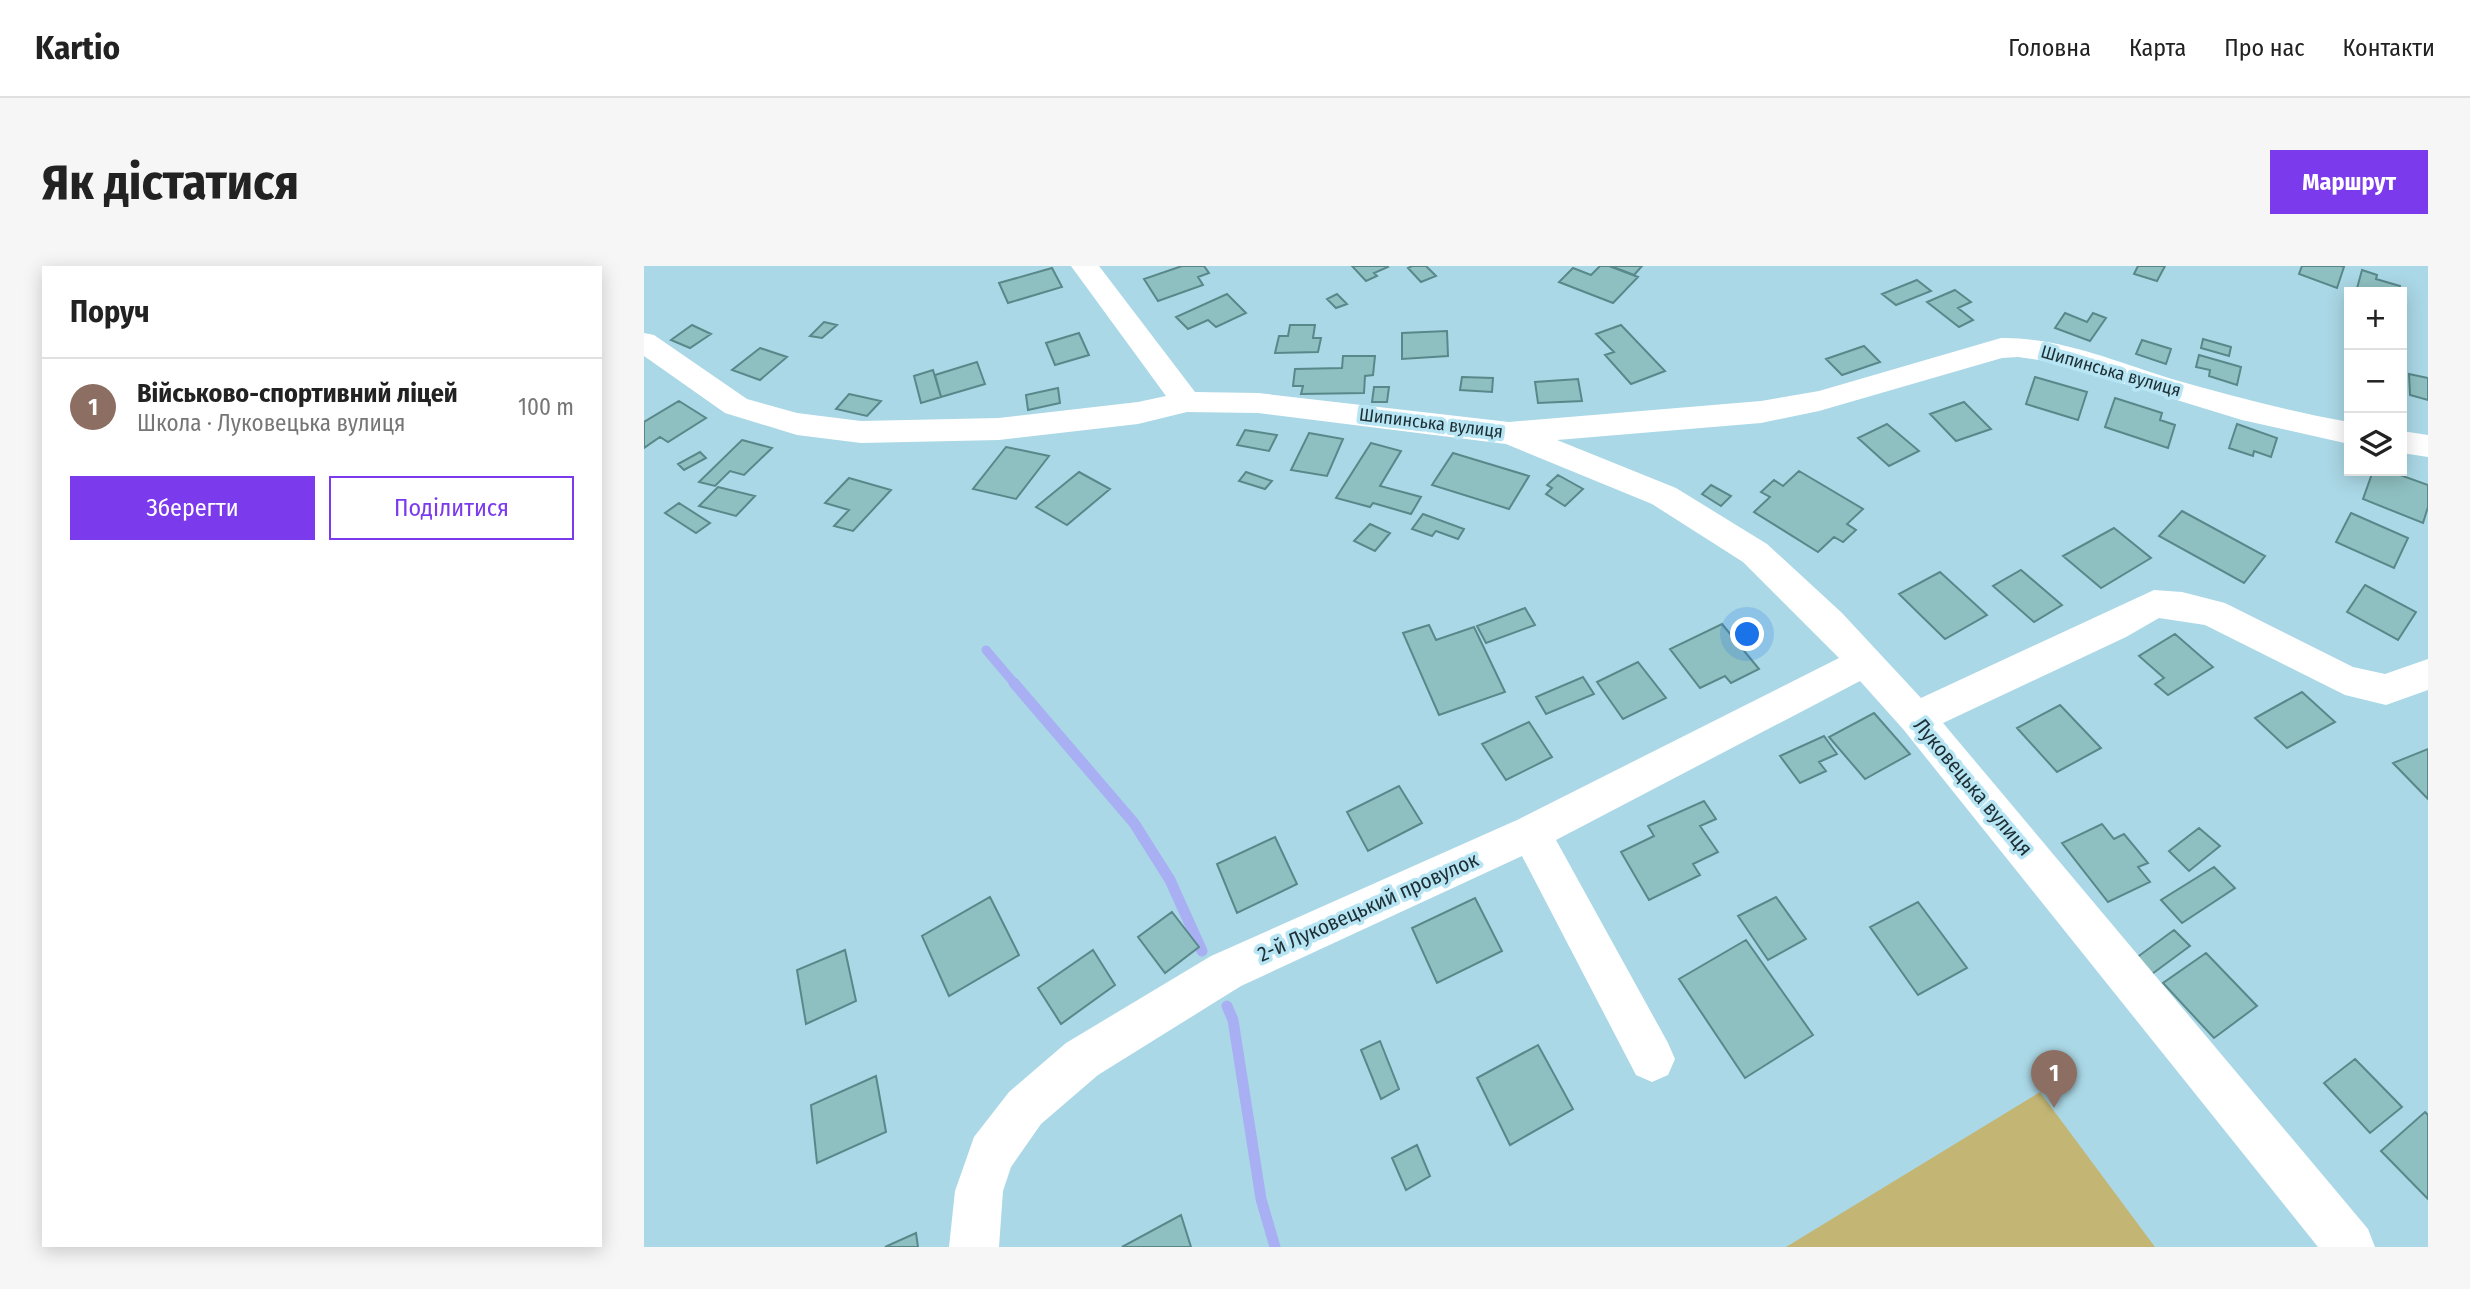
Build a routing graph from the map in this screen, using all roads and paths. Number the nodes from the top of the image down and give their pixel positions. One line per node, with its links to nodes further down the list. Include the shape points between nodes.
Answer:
1 (1085, 266): 3 (street)
2 (644, 342): 3 (street, Шипинська вулиця, via 736,406 797,424 861,432 999,429 1138,413)
3 (1187, 402): 5 (street, Шипинська вулиця, via 1258,403)
4 (2344, 432): 5 (street, Шипинська вулиця, via 2297,425 2058,355 2015,347 1819,401 1761,412)
5 (1509, 433): 8 (street, Луковецька вулиця, via 1664,496 1755,553)
6 (2407, 443): 7 (street)
7 (2428, 446)
8 (1864, 662): 10 (street, Луковецька вулиця); 11 (street, 2-й Луковецький провулок)
9 (2428, 674): 10 (street, via 2386,690 2345,680 2213,613 2154,604)
10 (1916, 718): 14 (street, Луковецька вулиця)
11 (1531, 833): 12 (street); 13 (street, 2-й Луковецький провулок, via 1226,971 1083,1059 1025,1108 990,1154 979,1191)
12 (1652, 1059)
13 (974, 1247)
14 (2350, 1247)

